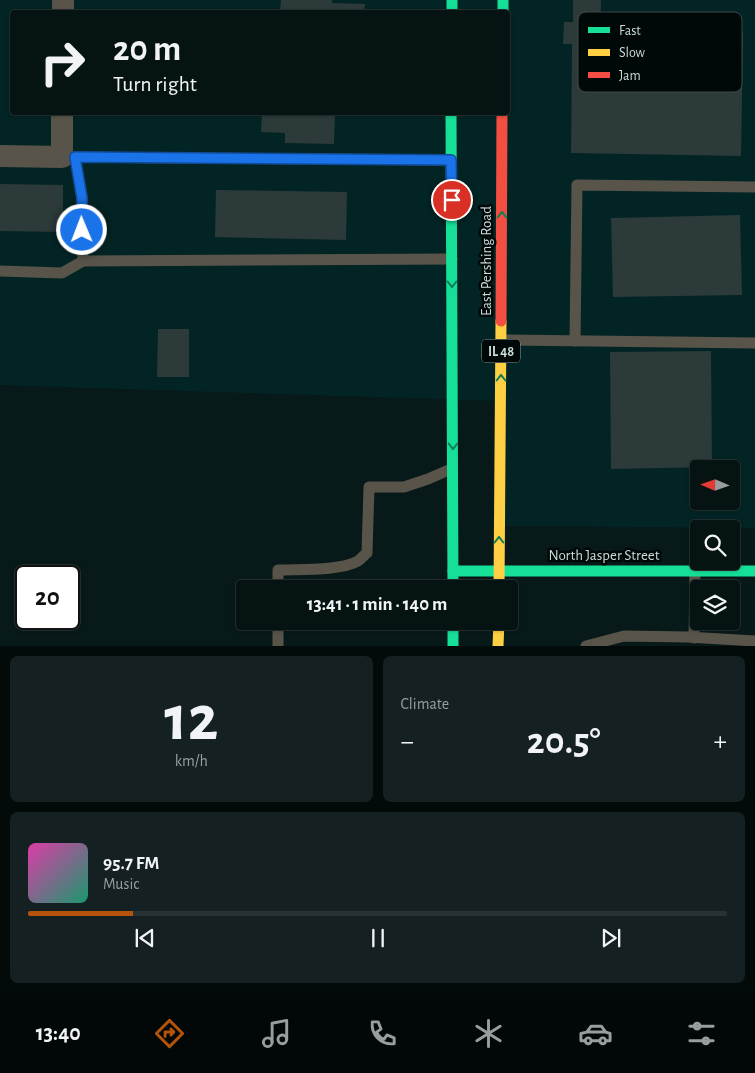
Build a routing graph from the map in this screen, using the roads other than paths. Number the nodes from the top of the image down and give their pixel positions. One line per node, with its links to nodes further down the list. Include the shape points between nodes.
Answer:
1 (62, 115): 5 (street)
2 (451, 115): 6 (main road)
3 (502, 115): 11 (main road, East Pershing Road / IL 48, one-way to 3)
4 (0, 156): 5 (street)
5 (68, 157): 6 (lane); 9 (lane, via 82,198)
6 (451, 160): 8 (main road)
7 (755, 187): 12 (lane, via 577,185)
8 (452, 259): 9 (lane); 14 (main road, one-way to 14)
9 (83, 261): 10 (lane, via 62,273)
10 (0, 271)
11 (501, 340): 12 (lane); 15 (main road, East Pershing Road / IL 48, one-way to 11)
12 (575, 341): 13 (lane)
13 (755, 342)
14 (453, 468): 20 (main road); 21 (lane, via 404,487 369,487 367,552 359,561 329,568 278,570)
15 (499, 570): 16 (main road, North Jasper Street); 20 (main road, North Jasper Street); 23 (main road, East Pershing Road / IL 48)
16 (690, 570)
17 (695, 570): 27 (lane)
18 (740, 570): 19 (main road, North Jasper Street)
19 (755, 570)
20 (453, 571): 22 (main road)
21 (278, 580)
22 (453, 580)
23 (499, 580)
24 (278, 630): 29 (lane)
25 (453, 630): 30 (main road)
26 (499, 630): 31 (main road)
27 (694, 638): 28 (lane); 32 (lane, via 624,636)
28 (755, 641)
29 (278, 646)
30 (453, 646)
31 (498, 646)
32 (586, 646)

